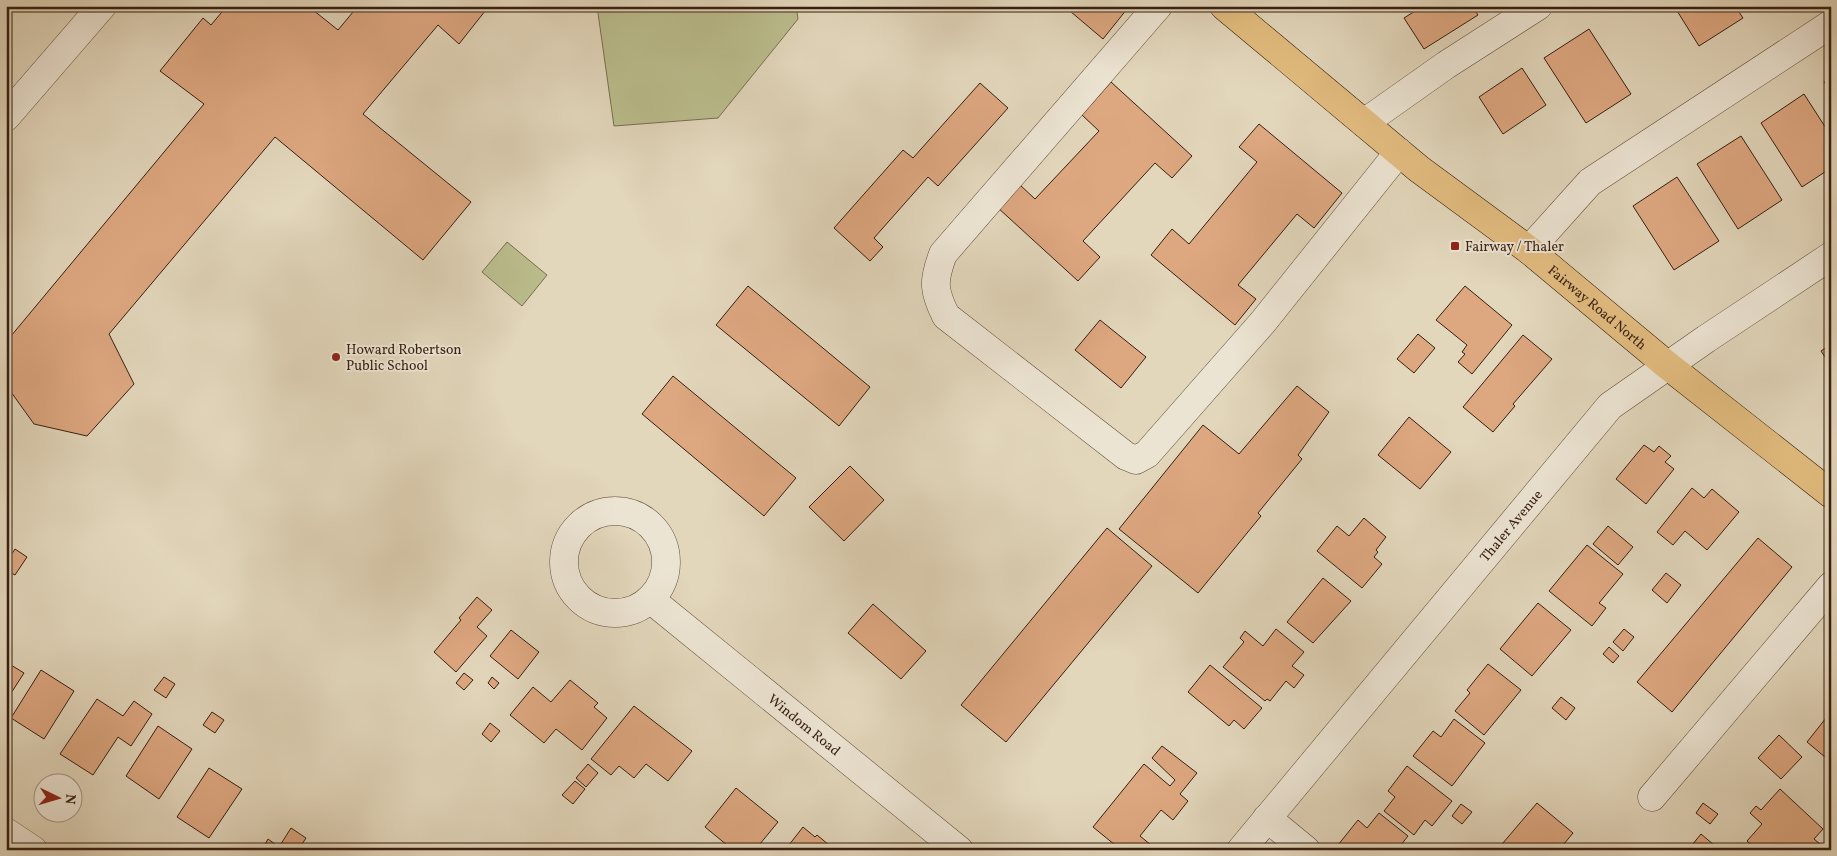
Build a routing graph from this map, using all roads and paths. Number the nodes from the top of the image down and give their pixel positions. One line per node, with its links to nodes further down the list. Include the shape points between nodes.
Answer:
1 (102, 6): 6 (street)
2 (1158, 6): 8 (street, via 943,254 936,272 936,296 946,316 1126,456 1136,460 1147,454 1263,322)
3 (1224, 6): 7 (main road, Fairway Road North)
4 (1538, 6): 7 (street, via 1446,64)
5 (1831, 24): 9 (street, via 1590,182)
6 (6, 117)
7 (1364, 123): 8 (main road, Fairway Road North)
8 (1399, 152): 9 (main road, Fairway Road North)
9 (1529, 250): 11 (main road, Fairway Road North)
10 (1831, 256): 11 (street, Thaler Avenue)
11 (1667, 365): 12 (main road, Fairway Road North); 16 (street, Thaler Avenue, via 1610,406)
12 (1831, 494)
13 (1831, 586): 15 (street)
14 (650, 599): 19 (street, Windom Road)
15 (1652, 797)
16 (1267, 818): 20 (street, Thaler Avenue); 21 (street)
17 (6, 832): 18 (street)
18 (33, 850)
19 (959, 850)
20 (1241, 850)
21 (1306, 850)

